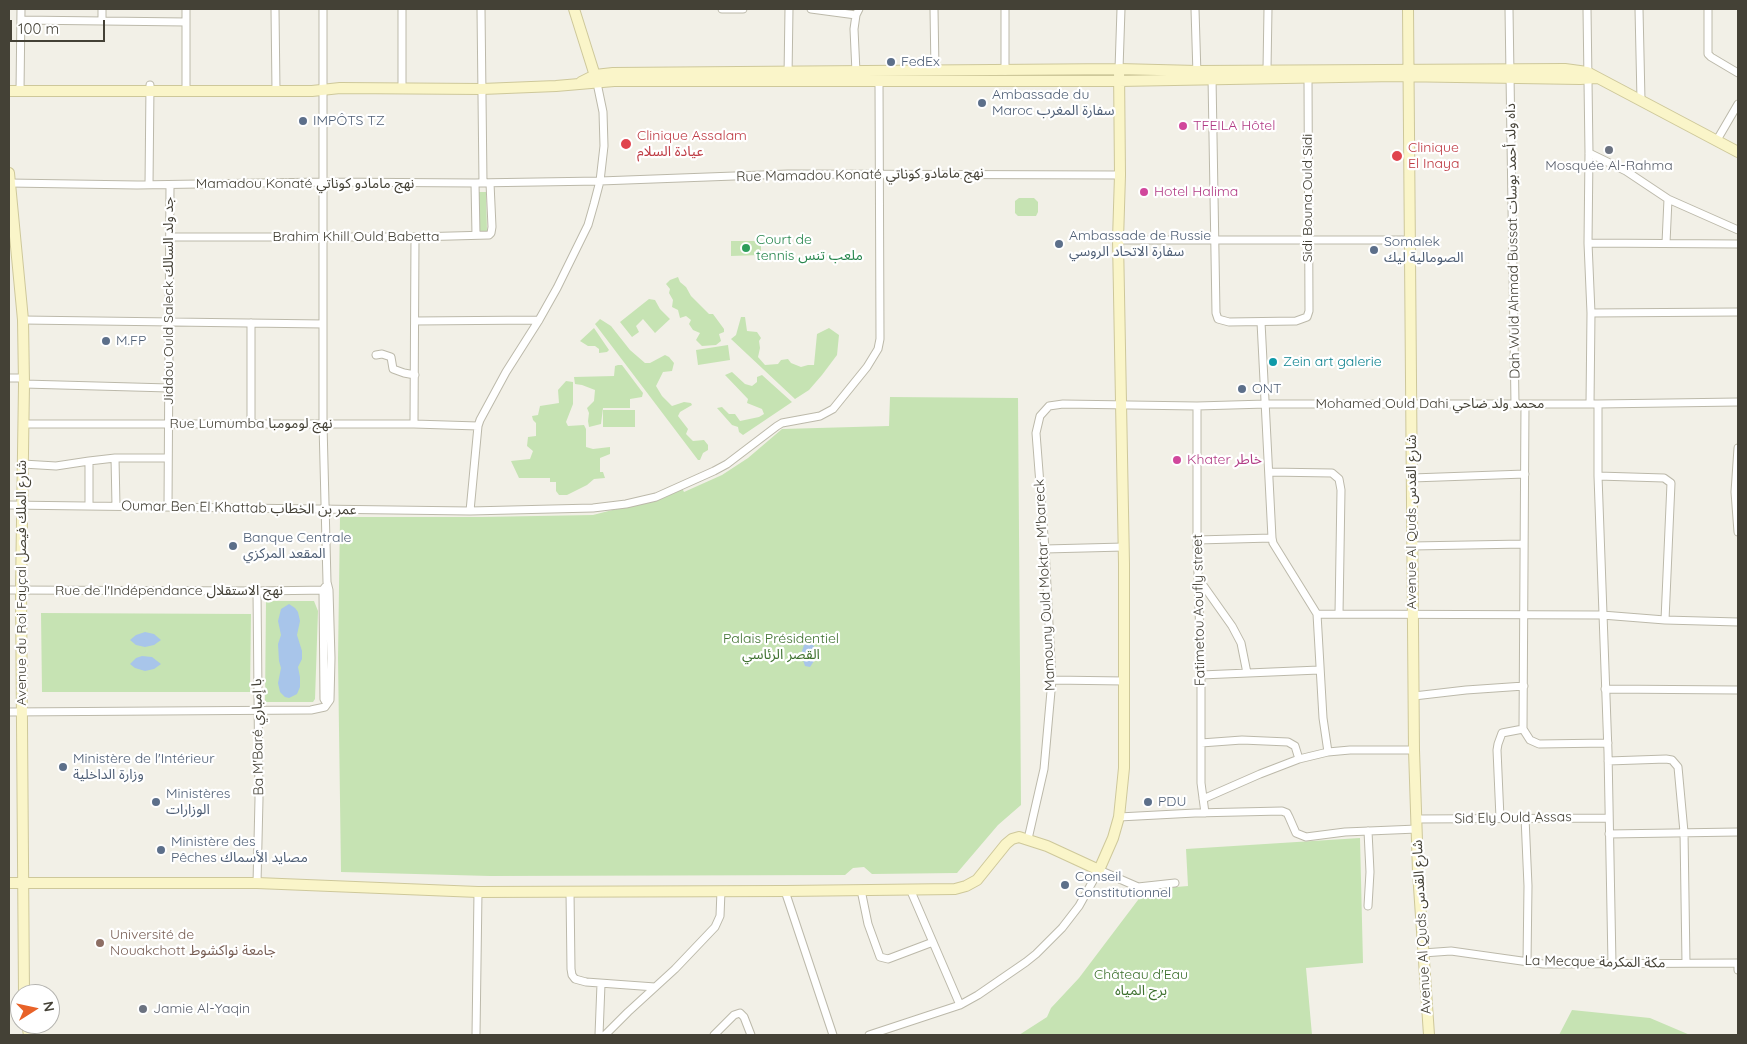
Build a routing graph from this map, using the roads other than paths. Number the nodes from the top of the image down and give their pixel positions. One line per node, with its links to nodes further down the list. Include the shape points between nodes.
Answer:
1 (21, 9): 24 (street)
2 (102, 9): 25 (street)
3 (186, 9): 26 (street)
4 (275, 9): 46 (street)
5 (323, 9): 47 (street)
6 (402, 9): 48 (street)
7 (481, 9): 50 (street)
8 (574, 9): 39 (street)
9 (722, 9): 10 (street)
10 (743, 9)
11 (789, 9): 38 (street)
12 (811, 9): 23 (street)
13 (934, 9): 29 (street)
14 (1005, 9): 30 (street)
15 (1121, 9): 27 (street)
16 (1195, 9): 35 (street)
17 (1268, 9): 28 (street)
18 (1408, 9): 33 (street, Avenue Al Quds شارع القدس)
19 (1509, 9): 34 (street, Dah Wuld Ahmad Bussat داه ولد أحمد بوسات)
20 (1586, 9): 37 (street)
21 (1639, 9): 52 (street)
22 (1708, 9): 32 (street, via 1708,54)
23 (858, 12): 31 (street, via 854,29)
24 (21, 20): 25 (street); 44 (street)
25 (102, 21): 26 (street)
26 (186, 22): 49 (street)
27 (1119, 69): 30 (street); 35 (street); 41 (street)
28 (1267, 69): 33 (street); 36 (street)
29 (935, 71): 30 (street); 31 (street)
30 (1005, 71)
31 (856, 72): 38 (street)
32 (1738, 72)
33 (1409, 73): 34 (street); 40 (street); 75 (street, Avenue Al Quds شارع القدس)
34 (1510, 73): 37 (street, via 1565,69); 96 (street, Dah Wuld Ahmad Bussat داه ولد أحمد بوسات)
35 (1197, 75): 36 (street); 41 (street)
36 (1212, 75): 40 (street); 73 (street)
37 (1590, 76): 52 (street); 56 (street)
38 (788, 77): 39 (street); 42 (street)
39 (596, 79): 50 (street, via 556,86); 60 (street, via 604,122)
40 (1308, 79): 74 (street, Sidi Bouna Ould Sidi)
41 (1119, 81): 42 (street); 58 (street)
42 (879, 82): 57 (street, Oumar Ben El Khattab عمر بن الخطاب)
43 (9, 85): 44 (street)
44 (20, 88): 45 (street); 51 (street)
45 (150, 88): 49 (street); 64 (street)
46 (276, 88): 47 (street); 49 (street)
47 (325, 88): 48 (street); 61 (street)
48 (402, 88): 50 (street)
49 (186, 89)
50 (482, 89): 63 (street)
51 (9, 91)
52 (1641, 100): 54 (street)
53 (1738, 104): 54 (street)
54 (1717, 140): 55 (street)
55 (1738, 152)
56 (1589, 153): 66 (street); 76 (street)
57 (880, 174): 58 (street, Rue Mamadou Konaté نهج مامادو كوناتي); 60 (street, Rue Mamadou Konaté نهج مامادو كوناتي); 123 (street, Oumar Ben El Khattab عمر بن الخطاب, via 880,339 873,358 833,409 820,416 777,426 714,471 656,497 594,508)
58 (1120, 175): 72 (street)
59 (9, 180): 64 (street, Mamadou Konaté نهج مامادو كوناتي); 81 (street, Avenue du Roi Fayçal شارع الملك فيصل)
60 (600, 181): 63 (street, Mamadou Konaté نهج مامادو كوناتي); 82 (street, via 588,225)
61 (323, 182): 62 (street, Mamadou Konaté نهج مامادو كوناتي); 65 (street, Mamadou Konaté نهج مامادو كوناتي); 71 (street)
62 (475, 183): 63 (street, Mamadou Konaté نهج مامادو كوناتي); 68 (street)
63 (486, 183): 68 (street, via 491,233)
64 (150, 185): 65 (street, Mamadou Konaté نهج مامادو كوناتي)
65 (170, 185): 69 (street, Jiddou Ould Saleck جد ولد السالك)
66 (1668, 199): 67 (street); 77 (street)
67 (1738, 230)
68 (476, 235): 70 (street, Brahim Khill Ould Babetta)
69 (170, 237): 71 (street, Brahim Khill Ould Babetta); 83 (street, Jiddou Ould Saleck جد ولد السالك)
70 (415, 237): 71 (street, Brahim Khill Ould Babetta); 84 (street)
71 (323, 238): 87 (street)
72 (1118, 240): 73 (street); 100 (street)
73 (1214, 240): 74 (street); 85 (street, via 1218,319)
74 (1308, 240): 75 (street); 85 (street, Sidi Bouna Ould Sidi, via 1307,317 1296,321)
75 (1410, 240): 95 (street, Avenue Al Quds شارع القدس)
76 (1588, 243): 77 (street); 80 (street)
77 (1666, 243): 78 (street)
78 (1738, 244)
79 (1738, 312): 80 (street)
80 (1591, 313): 98 (street)
81 (23, 320): 83 (street); 91 (street, Avenue du Roi Fayçal شارع الملك فيصل)
82 (539, 320): 84 (street); 107 (street, via 506,372)
83 (169, 322): 86 (street); 92 (street, Jiddou Ould Saleck جد ولد السالك)
84 (415, 322): 89 (street)
85 (1261, 322): 94 (street)
86 (251, 323): 87 (street); 104 (street)
87 (323, 324): 105 (street)
88 (376, 355): 89 (street, via 391,357 392,369)
89 (414, 375): 106 (street)
90 (9, 378): 91 (street)
91 (24, 381): 92 (street); 102 (street, Avenue du Roi Fayçal شارع الملك فيصل)
92 (169, 388): 103 (street, Jiddou Ould Saleck جد ولد السالك)
93 (1738, 402): 99 (street, Mohamed Ould Dahi محمد ولد ضاحي)
94 (1266, 404): 95 (street, Mohamed Ould Dahi محمد ولد ضاحي); 101 (street, Mohamed Ould Dahi محمد ولد ضاحي); 113 (street)
95 (1412, 404): 96 (street, Mohamed Ould Dahi محمد ولد ضاحي); 116 (street, Avenue Al Quds شارع القدس)
96 (1515, 404): 97 (street, Mohamed Ould Dahi محمد ولد ضاحي)
97 (1525, 404): 98 (street, Mohamed Ould Dahi محمد ولد ضاحي); 114 (street)
98 (1590, 404): 99 (street, Mohamed Ould Dahi محمد ولد ضاحي)
99 (1598, 404): 115 (street)
100 (1122, 405): 101 (street, Mohamed Ould Dahi محمد ولد ضاحي); 129 (street); 130 (street, Mamouny Ould Moktar M'bareck, via 1063,404 1049,406 1040,416 1036,433)
101 (1197, 406): 126 (street, Fatimetou Aoufly street)
102 (24, 424): 103 (street, Rue Lumumba نهج لومومبا); 112 (street, Avenue du Roi Fayçal شارع الملك فيصل)
103 (168, 424): 104 (street, Rue Lumumba نهج لومومبا); 110 (street, Jiddou Ould Saleck جد ولد السالك)
104 (250, 424): 105 (street, Rue Lumumba نهج لومومبا)
105 (323, 424): 106 (street, Rue Lumumba نهج لومومبا); 122 (street)
106 (414, 424): 107 (street, Rue Lumumba نهج لومومبا)
107 (478, 426): 123 (street)
108 (1738, 448): 124 (street, via 1735,492)
109 (115, 458): 110 (street); 111 (street); 120 (street)
110 (168, 458): 121 (street, Jiddou Ould Saleck جد ولد السالك)
111 (89, 461): 112 (street, via 56,466); 119 (street)
112 (23, 464): 118 (street, Avenue du Roi Fayçal شارع الملك فيصل)
113 (1269, 472): 125 (street); 137 (street, via 1332,473 1340,479)
114 (1525, 474): 116 (street); 127 (street)
115 (1598, 476): 140 (street); 141 (street, via 1664,478 1670,483)
116 (1412, 478): 128 (street, Avenue Al Quds شارع القدس)
117 (9, 505): 118 (street, Oumar Ben El Khattab عمر بن الخطاب)
118 (23, 505): 119 (street, Oumar Ben El Khattab عمر بن الخطاب); 133 (street, Avenue du Roi Fayçal شارع الملك فيصل)
119 (89, 506): 120 (street, Oumar Ben El Khattab عمر بن الخطاب)
120 (116, 506): 121 (street, Oumar Ben El Khattab عمر بن الخطاب)
121 (168, 506): 122 (street, Oumar Ben El Khattab عمر بن الخطاب)
122 (326, 509): 123 (street, Oumar Ben El Khattab عمر بن الخطاب); 134 (street)
123 (470, 511)
124 (1738, 532)
125 (1272, 538): 126 (street); 136 (street)
126 (1197, 540): 131 (street, Fatimetou Aoufly street)
127 (1524, 544): 128 (street); 139 (street)
128 (1412, 546): 138 (street, Avenue Al Quds شارع القدس)
129 (1124, 547): 130 (street); 147 (street)
130 (1045, 548): 146 (street, Mamouny Ould Moktar M'bareck)
131 (1198, 577): 144 (street, via 1236,633 1245,655); 145 (street, Fatimetou Aoufly street)
132 (9, 590): 133 (street, Rue de l'Indépendance نهج الاستقلال)
133 (21, 590): 135 (street, Rue de l'Indépendance نهج الاستقلال); 153 (street, Avenue du Roi Fayçal شارع الملك فيصل)
134 (326, 590): 135 (street, Rue de l'Indépendance نهج الاستقلال); 154 (street, via 324,700 327,704 316,710)
135 (257, 591): 154 (street, Ba M'Baré با إمباري)
136 (1317, 614): 137 (street); 143 (street)
137 (1340, 614): 138 (street)
138 (1413, 615): 139 (street); 151 (street, Avenue Al Quds شارع القدس)
139 (1523, 615): 140 (street); 148 (street)
140 (1602, 615): 141 (street); 149 (street)
141 (1665, 620): 142 (street)
142 (1738, 622)
143 (1319, 670): 144 (street); 159 (street)
144 (1247, 673): 145 (street)
145 (1201, 675): 156 (street, Fatimetou Aoufly street)
146 (1052, 680): 147 (street); 173 (street, Mamouny Ould Moktar M'bareck, via 1044,770)
147 (1124, 681): 165 (street, via 1124,768)
148 (1524, 686): 151 (street); 155 (street)
149 (1605, 689): 150 (street); 157 (street)
150 (1738, 690)
151 (1414, 696): 158 (street, Avenue Al Quds شارع القدس)
152 (9, 712): 153 (street)
153 (21, 712): 154 (street); 176 (street, Avenue du Roi Fayçal شارع الملك فيصل)
154 (258, 712): 177 (street, Ba M'Baré با إمباري)
155 (1523, 729): 157 (street, via 1530,740 1540,744); 166 (street, via 1502,733 1498,744)
156 (1201, 743): 160 (street, via 1242,740 1288,742 1295,746); 162 (street, Fatimetou Aoufly street)
157 (1608, 743): 161 (street)
158 (1414, 750): 159 (street); 168 (street, Avenue Al Quds شارع القدس)
159 (1328, 752): 160 (street)
160 (1299, 759): 162 (street)
161 (1608, 761): 167 (street); 170 (street, via 1666,759 1676,762)
162 (1203, 799): 163 (street, Fatimetou Aoufly street)
163 (1204, 813): 165 (street); 169 (street, Sid Ely Ould Assas, via 1282,811 1289,816 1296,833 1306,837)
164 (1525, 817): 166 (street, Sid Ely Ould Assas); 167 (street, Sid Ely Ould Assas); 188 (street)
165 (1119, 818): 174 (street)
166 (1500, 818): 168 (street, Sid Ely Ould Assas)
167 (1609, 818): 172 (street)
168 (1417, 824): 169 (street, Sid Ely Ould Assas); 187 (street, Avenue Al Quds شارع القدس)
169 (1368, 831): 185 (street)
170 (1684, 832): 171 (street); 172 (street); 189 (street)
171 (1738, 832)
172 (1609, 834): 191 (street)
173 (1028, 839): 174 (street); 179 (street, via 1019,837 1010,841 972,884 955,889)
174 (1098, 870): 178 (street, via 1138,887); 196 (street, via 1079,906 1036,954)
175 (9, 883): 176 (street)
176 (22, 883): 177 (street); 193 (street, Avenue du Roi Fayçal شارع الملك فيصل)
177 (257, 883): 183 (street)
178 (1176, 883)
179 (910, 889): 180 (street); 186 (street)
180 (861, 890): 182 (street); 186 (street, via 868,924 880,956 888,959)
181 (721, 891): 182 (street); 184 (street); 195 (street, via 720,916 715,927)
182 (785, 891): 202 (street)
183 (478, 892): 184 (street); 197 (street)
184 (570, 892): 194 (street, via 572,975 580,981)
185 (1368, 906)
186 (933, 942): 196 (street)
187 (1423, 952): 188 (street, La Mecque مكة المكرمة, via 1452,951); 204 (street, Avenue Al Quds شارع القدس)
188 (1527, 962): 191 (street, La Mecque مكة المكرمة)
189 (1686, 963): 190 (street, La Mecque مكة المكرمة); 191 (street, La Mecque مكة المكرمة)
190 (1738, 963): 192 (street)
191 (1612, 964)
192 (1738, 970)
193 (24, 984)
194 (601, 984): 195 (street); 198 (street)
195 (655, 986): 199 (street)
196 (960, 1005): 203 (street)
197 (476, 1035)
198 (599, 1035)
199 (605, 1035)
200 (714, 1035): 201 (street, via 740,1013)
201 (751, 1035)
202 (833, 1035)
203 (869, 1035)
204 (1429, 1035)

